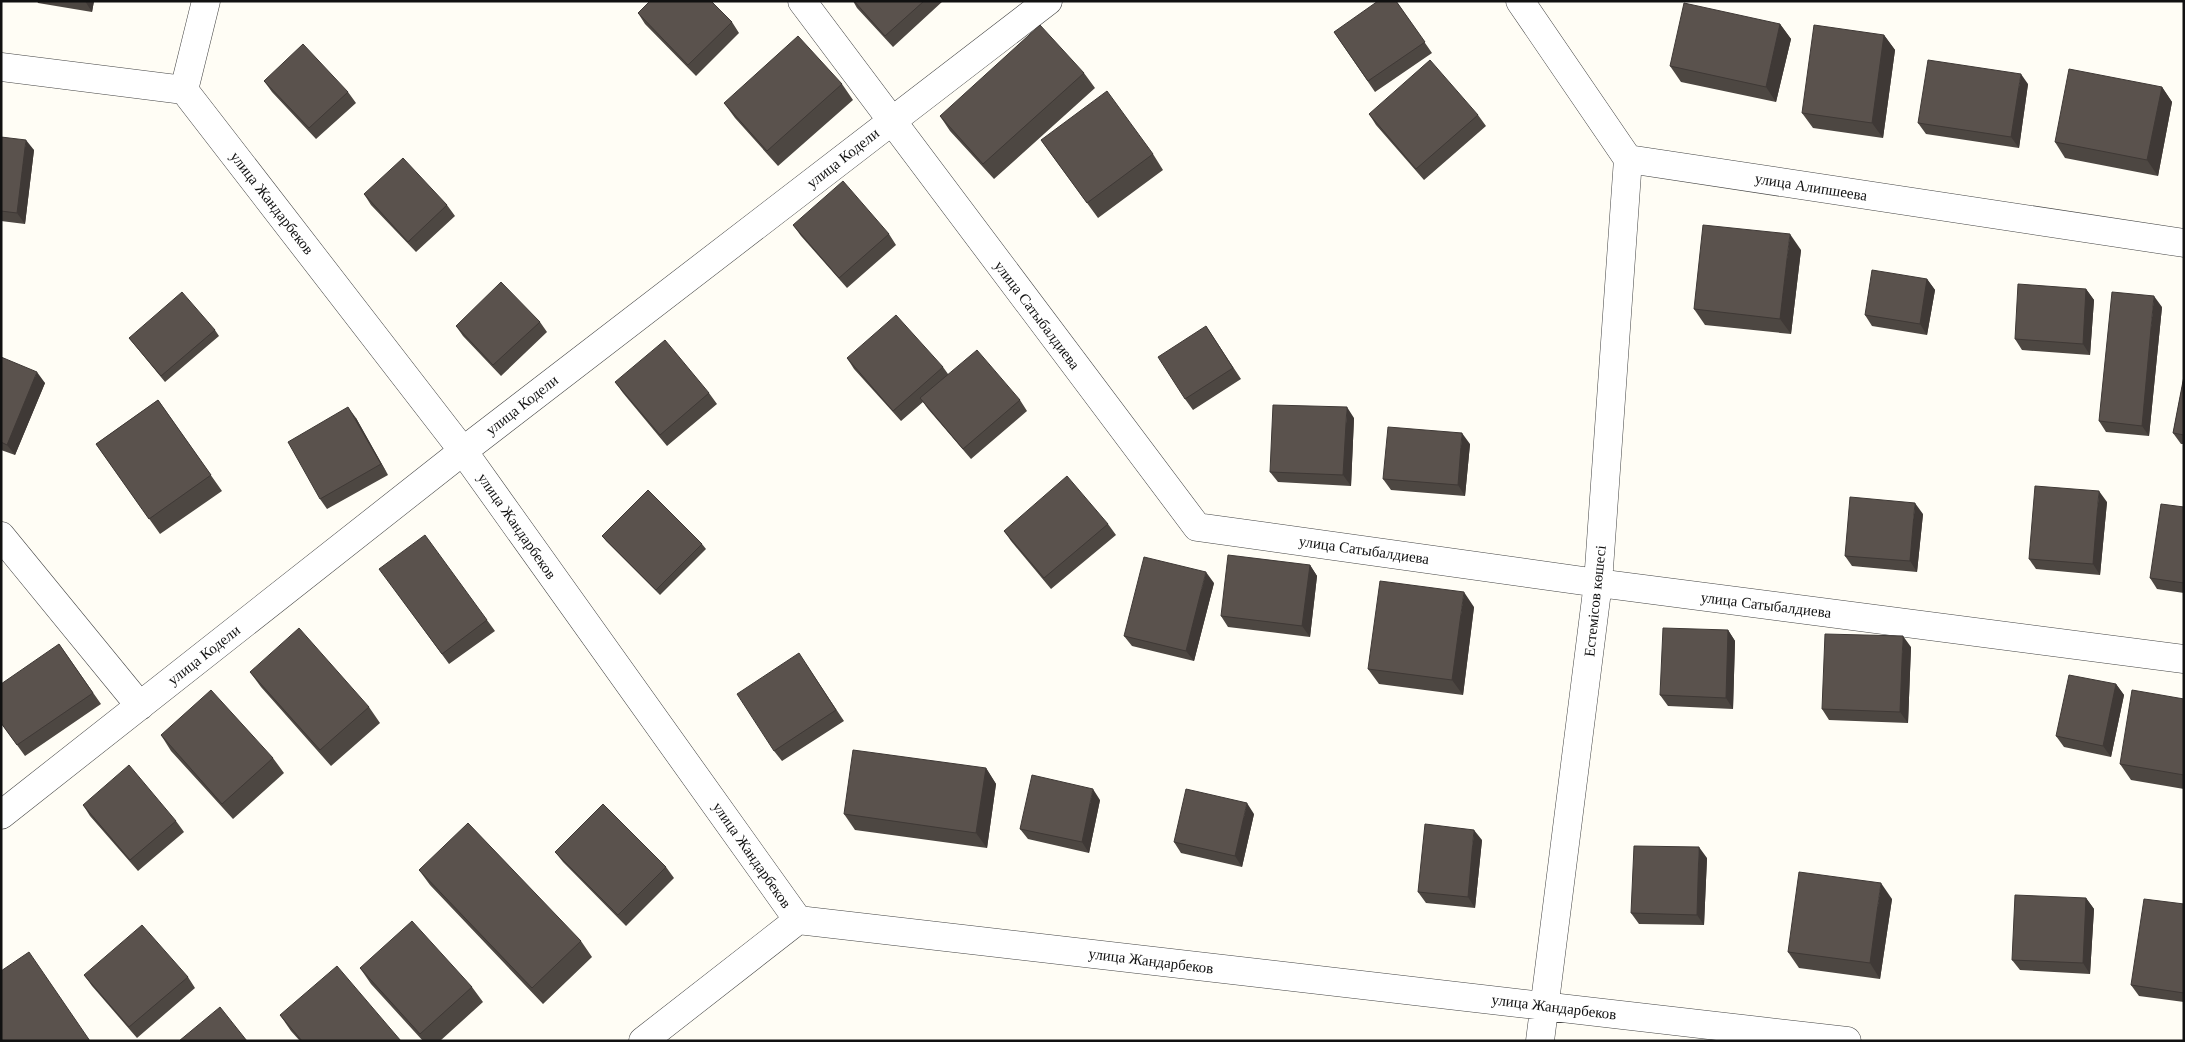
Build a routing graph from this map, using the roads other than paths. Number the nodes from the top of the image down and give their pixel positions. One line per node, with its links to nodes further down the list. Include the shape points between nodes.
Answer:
1 (206, 1): 6 (street)
2 (802, 1): 7 (street, улица Сатыбалдиева)
3 (1048, 1): 7 (street, улица Кодели)
4 (1520, 1): 8 (street)
5 (1, 67): 6 (street)
6 (184, 90): 10 (street, улица Жандарбеков)
7 (891, 121): 10 (street, улица Кодели); 12 (street, улица Сатыбалдиева, via 1197,527)
8 (1628, 159): 9 (street, улица Алипшеева); 12 (street, Естемісов көшесі)
9 (2184, 243)
10 (463, 451): 14 (street, улица Кодели); 16 (street, улица Жандарбеков)
11 (1, 536): 14 (street)
12 (1598, 583): 13 (street, улица Сатыбалдиева); 17 (street, Естемісов көшесі)
13 (2184, 659)
14 (140, 706): 15 (street, улица Кодели)
15 (1, 815)
16 (798, 920): 17 (street, улица Жандарбеков); 18 (street)
17 (1545, 1006): 19 (street, Естемісов көшесі); 20 (street, улица Жандарбеков)
18 (643, 1041)
19 (1540, 1041)
20 (1846, 1041)

